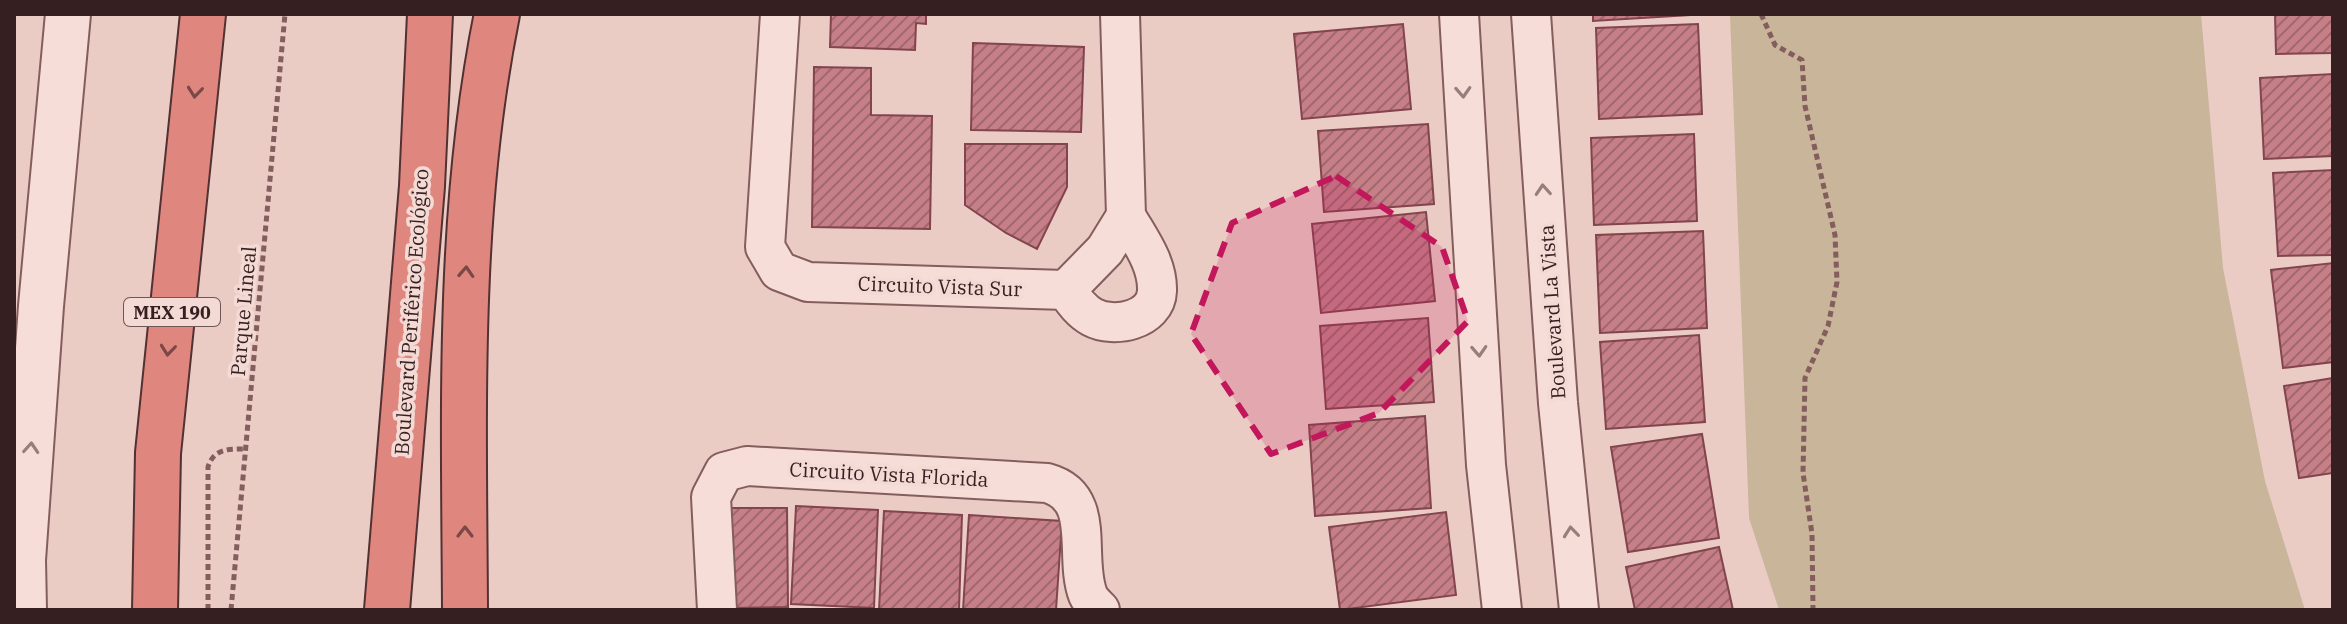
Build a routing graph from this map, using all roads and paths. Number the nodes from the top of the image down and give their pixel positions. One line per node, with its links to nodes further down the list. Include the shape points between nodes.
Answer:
1 (47, 14): 16 (street)
2 (68, 14): 18 (street, one-way to 2)
3 (203, 14): 21 (highway, MEX 190, one-way to 21, via 158,453)
4 (285, 14): 17 (path, Parque Lineal)
5 (430, 14): 13 (highway, Boulevard Periférico Ecológico)
6 (455, 14): 13 (highway)
7 (497, 14): 25 (highway, one-way to 7, via 464,299 475,138)
8 (780, 14): 15 (street, Circuito Vista Sur, via 765,247 779,271 808,282)
9 (1120, 14): 14 (street)
10 (1459, 14): 28 (street, one-way to 28, via 1486,465)
11 (1531, 14): 19 (street, Boulevard La Vista, one-way to 11)
12 (1761, 14): 29 (path, via 1775,45 1802,60 1805,106 1835,235 1837,282 1828,326 1805,378 1803,473 1812,534)
13 (422, 186): 24 (highway, Boulevard Periférico Ecológico)
14 (1126, 216): 15 (street, via 1105,250); 15 (street, via 1156,275 1157,294 1150,309 1135,319 1104,321 1080,309)
15 (1066, 290)
16 (14, 351)
17 (247, 449): 22 (path, via 224,449 210,459); 23 (path, Parque Lineal)
18 (18, 558): 20 (street)
19 (1575, 609)
20 (24, 610)
21 (155, 610)
22 (208, 610)
23 (231, 610)
24 (387, 610)
25 (465, 610)
26 (717, 610): 27 (street, Circuito Vista Florida, via 711,497 724,472 747,466 1064,487 1077,503 1088,596)
27 (1100, 610)
28 (1502, 610)
29 (1813, 610)

